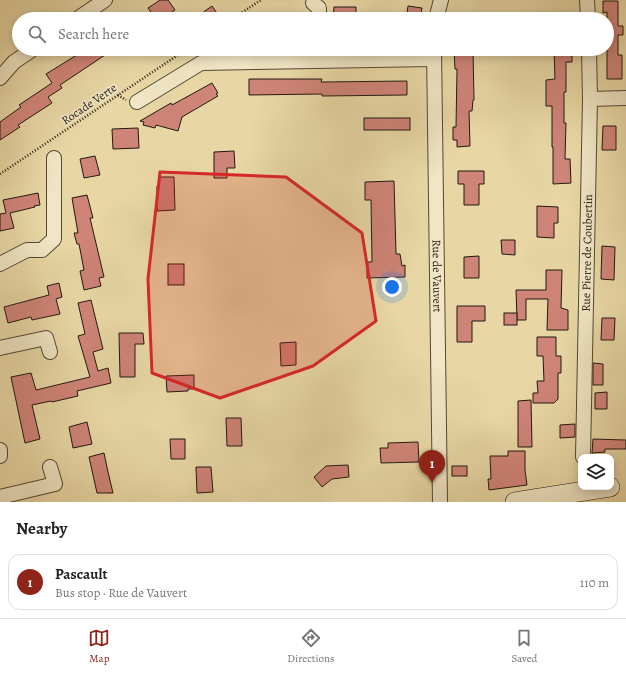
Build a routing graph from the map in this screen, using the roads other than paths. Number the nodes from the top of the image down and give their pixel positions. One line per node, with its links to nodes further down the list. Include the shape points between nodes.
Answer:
1 (105, 0): 5 (street)
2 (441, 0): 7 (street)
3 (587, 0): 8 (street)
4 (313, 3): 6 (street)
5 (87, 12)
6 (318, 12)
7 (438, 12)
8 (588, 12)
9 (23, 56): 13 (street)
10 (305, 56): 16 (street, via 201,63)
11 (434, 56): 29 (street, Rue de Vauvert)
12 (589, 56): 14 (street, Rue Pierre de Coubertin)
13 (0, 78)
14 (590, 98): 15 (street); 22 (street, Rue Pierre de Coubertin)
15 (626, 98)
16 (137, 102)
17 (54, 158): 18 (street, via 54,239 42,250 28,250)
18 (0, 264)
19 (0, 348): 20 (street, via 46,338)
20 (50, 352)
21 (0, 450): 23 (street)
22 (583, 454)
23 (0, 456)
24 (50, 467): 28 (street, via 55,484)
25 (626, 484): 26 (main road)
26 (614, 486)
27 (578, 490): 30 (main road)
28 (0, 497)
29 (440, 502)
30 (518, 502)

